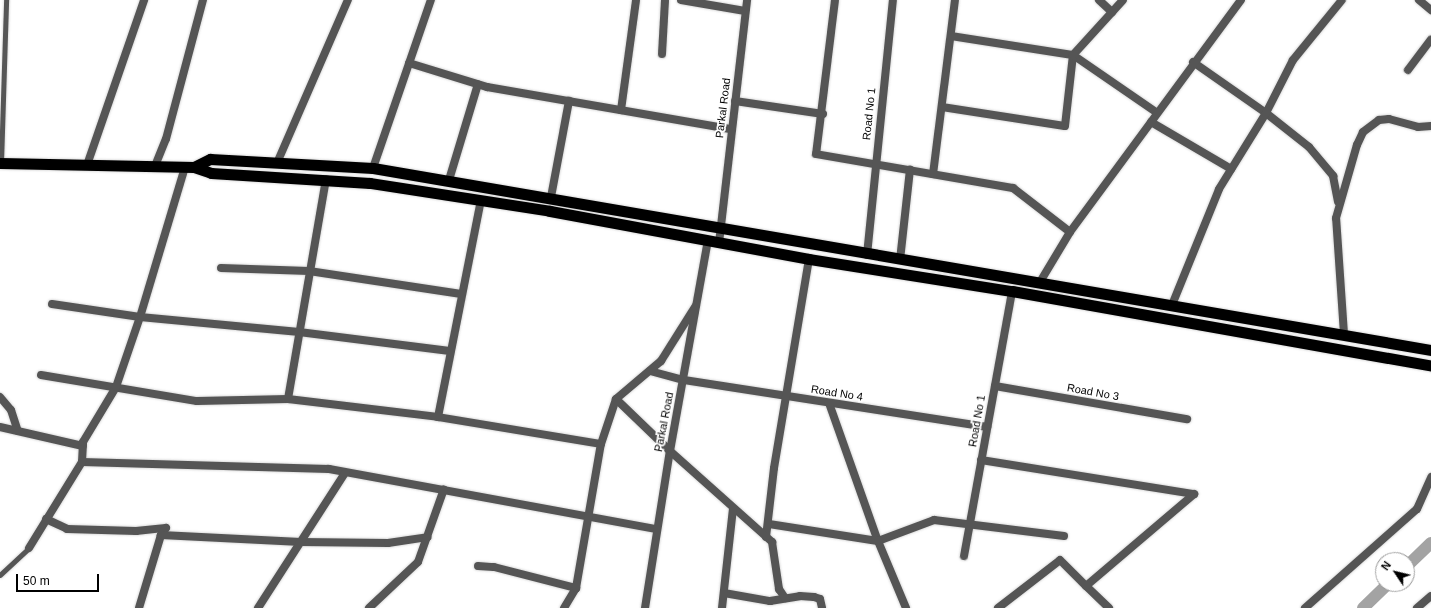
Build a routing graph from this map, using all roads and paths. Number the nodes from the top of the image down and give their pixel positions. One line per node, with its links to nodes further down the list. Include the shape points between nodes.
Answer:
1 (6, 0): 40 (lane)
2 (144, 0): 42 (street)
3 (203, 0): 43 (street, via 166,139)
4 (348, 0): 39 (street)
5 (431, 0): 26 (street)
6 (636, 0): 32 (street)
7 (665, 0): 23 (street)
8 (681, 0): 19 (street)
9 (747, 0): 19 (street, Parkal Road)
10 (835, 0): 35 (street)
11 (893, 0): 41 (street, Road No 1)
12 (955, 0): 21 (street)
13 (1099, 0): 20 (street)
14 (1122, 0): 20 (street)
15 (1241, 0): 25 (street)
16 (1342, 0): 34 (street, via 1293,60)
17 (1419, 0): 18 (street)
18 (1431, 10)
19 (745, 11): 30 (street, Parkal Road)
20 (1112, 12): 24 (street)
21 (951, 36): 24 (street); 31 (street)
22 (1431, 40): 27 (street)
23 (662, 54)
24 (1072, 55): 31 (street, via 1065,126); 33 (street)
25 (1194, 62): 33 (street); 34 (street)
26 (409, 63): 28 (street); 45 (street)
27 (1408, 70)
28 (478, 84): 29 (street); 50 (street)
29 (569, 101): 32 (street); 51 (street)
30 (734, 101): 35 (street); 38 (street, Parkal Road)
31 (942, 107): 48 (street)
32 (621, 110): 38 (street)
33 (1156, 112): 36 (street)
34 (1266, 113): 46 (street); 53 (street, via 1309,147 1326,165 1336,188)
35 (823, 114): 41 (street, via 816,154)
36 (1151, 122): 46 (street); 55 (street)
37 (1431, 126): 53 (street, via 1418,127 1389,120 1379,120 1371,124 1357,145)
38 (731, 129): 54 (street, Parkal Road)
39 (277, 162): 44 (highway, via 210,159); 45 (highway)
40 (1, 163): 42 (highway)
41 (875, 164): 47 (street); 57 (street, Road No 1)
42 (87, 165): 43 (highway)
43 (155, 166): 44 (highway)
44 (190, 167): 49 (highway, via 211,173); 68 (street)
45 (373, 168): 50 (highway)
46 (1231, 169): 67 (street, via 1219,189)
47 (910, 170): 48 (street); 59 (street)
48 (933, 174): 55 (street, via 1013,188)
49 (326, 179): 52 (highway); 61 (street)
50 (449, 180): 51 (highway)
51 (551, 198): 54 (highway)
52 (481, 200): 56 (highway); 64 (street)
53 (1338, 207): 70 (street, via 1337,230)
54 (720, 229): 56 (street, Parkal Road); 57 (highway)
55 (1070, 232): 62 (street)
56 (713, 241): 58 (highway); 65 (street, Parkal Road)
57 (866, 255): 59 (highway)
58 (809, 259): 63 (highway); 79 (street)
59 (900, 260): 62 (highway)
60 (221, 268): 61 (street)
61 (309, 271): 64 (street); 69 (street)
62 (1040, 282): 67 (highway)
63 (1012, 291): 73 (highway); 77 (street, Road No 1)
64 (461, 294): 72 (street)
65 (698, 303): 74 (street, via 661,361); 76 (street, Parkal Road)
66 (52, 304): 68 (street)
67 (1172, 305): 70 (highway)
68 (140, 317): 69 (street); 78 (street)
69 (299, 332): 72 (street); 81 (street)
70 (1344, 334): 71 (highway)
71 (1431, 350)
72 (450, 351): 84 (street)
73 (1431, 366)
74 (650, 371): 76 (street, Road No 4); 82 (street)
75 (40, 375): 78 (street)
76 (684, 380): 79 (street, Road No 4); 91 (street, Parkal Road)
77 (995, 386): 85 (street, Road No 3); 86 (street, Road No 1)
78 (116, 387): 81 (street, via 197,401); 90 (street)
79 (786, 396): 83 (street, Road No 4); 100 (street, via 774,468)
80 (0, 397): 88 (street, via 11,410)
81 (288, 399): 84 (street)
82 (616, 399): 89 (street); 91 (street)
83 (829, 402): 86 (street, Road No 4); 107 (street)
84 (438, 417): 89 (street)
85 (1187, 419)
86 (987, 427): 92 (street, Road No 1)
87 (0, 428): 88 (street)
88 (18, 431): 90 (street)
89 (601, 444): 98 (street)
90 (83, 446): 93 (street)
91 (670, 451): 97 (street); 102 (street, Parkal Road)
92 (981, 460): 101 (street, Road No 1); 113 (street, via 1194,494)
93 (82, 462): 94 (street, via 329,469); 99 (street)
94 (345, 473): 96 (street); 108 (street)
95 (1431, 477): 129 (street, via 1417,508)
96 (444, 489): 98 (street); 105 (street)
97 (733, 509): 106 (street); 115 (street)
98 (590, 517): 102 (street); 114 (street)
99 (46, 519): 103 (street, via 66,529 129,531 166,528); 109 (street)
100 (769, 524): 106 (street); 107 (street)
101 (969, 526): 104 (street); 107 (street, via 934,520); 110 (street, Road No 1)
102 (657, 529): 123 (street, Parkal Road)
103 (161, 535): 108 (street); 119 (street)
104 (1064, 536)
105 (428, 537): 108 (street, via 388,543); 121 (street, via 418,562)
106 (766, 537): 117 (street, via 772,542 776,577)
107 (878, 541): 126 (street)
108 (301, 542): 120 (street)
109 (29, 548): 112 (lane)
110 (964, 556)
111 (478, 566): 114 (street, via 494,567)
112 (0, 575)
113 (1086, 586): 127 (street, via 1060,560); 128 (street)
114 (576, 588): 122 (street)
115 (724, 593): 118 (street); 124 (street)
116 (1431, 596): 130 (street)
117 (785, 598): 118 (street); 125 (street, via 814,597 820,599)
118 (770, 605)
119 (139, 608)
120 (258, 608)
121 (369, 608)
122 (564, 608)
123 (644, 608)
124 (722, 608)
125 (822, 608)
126 (906, 608)
127 (998, 608)
128 (1109, 608)
129 (1305, 608)
130 (1417, 608)

